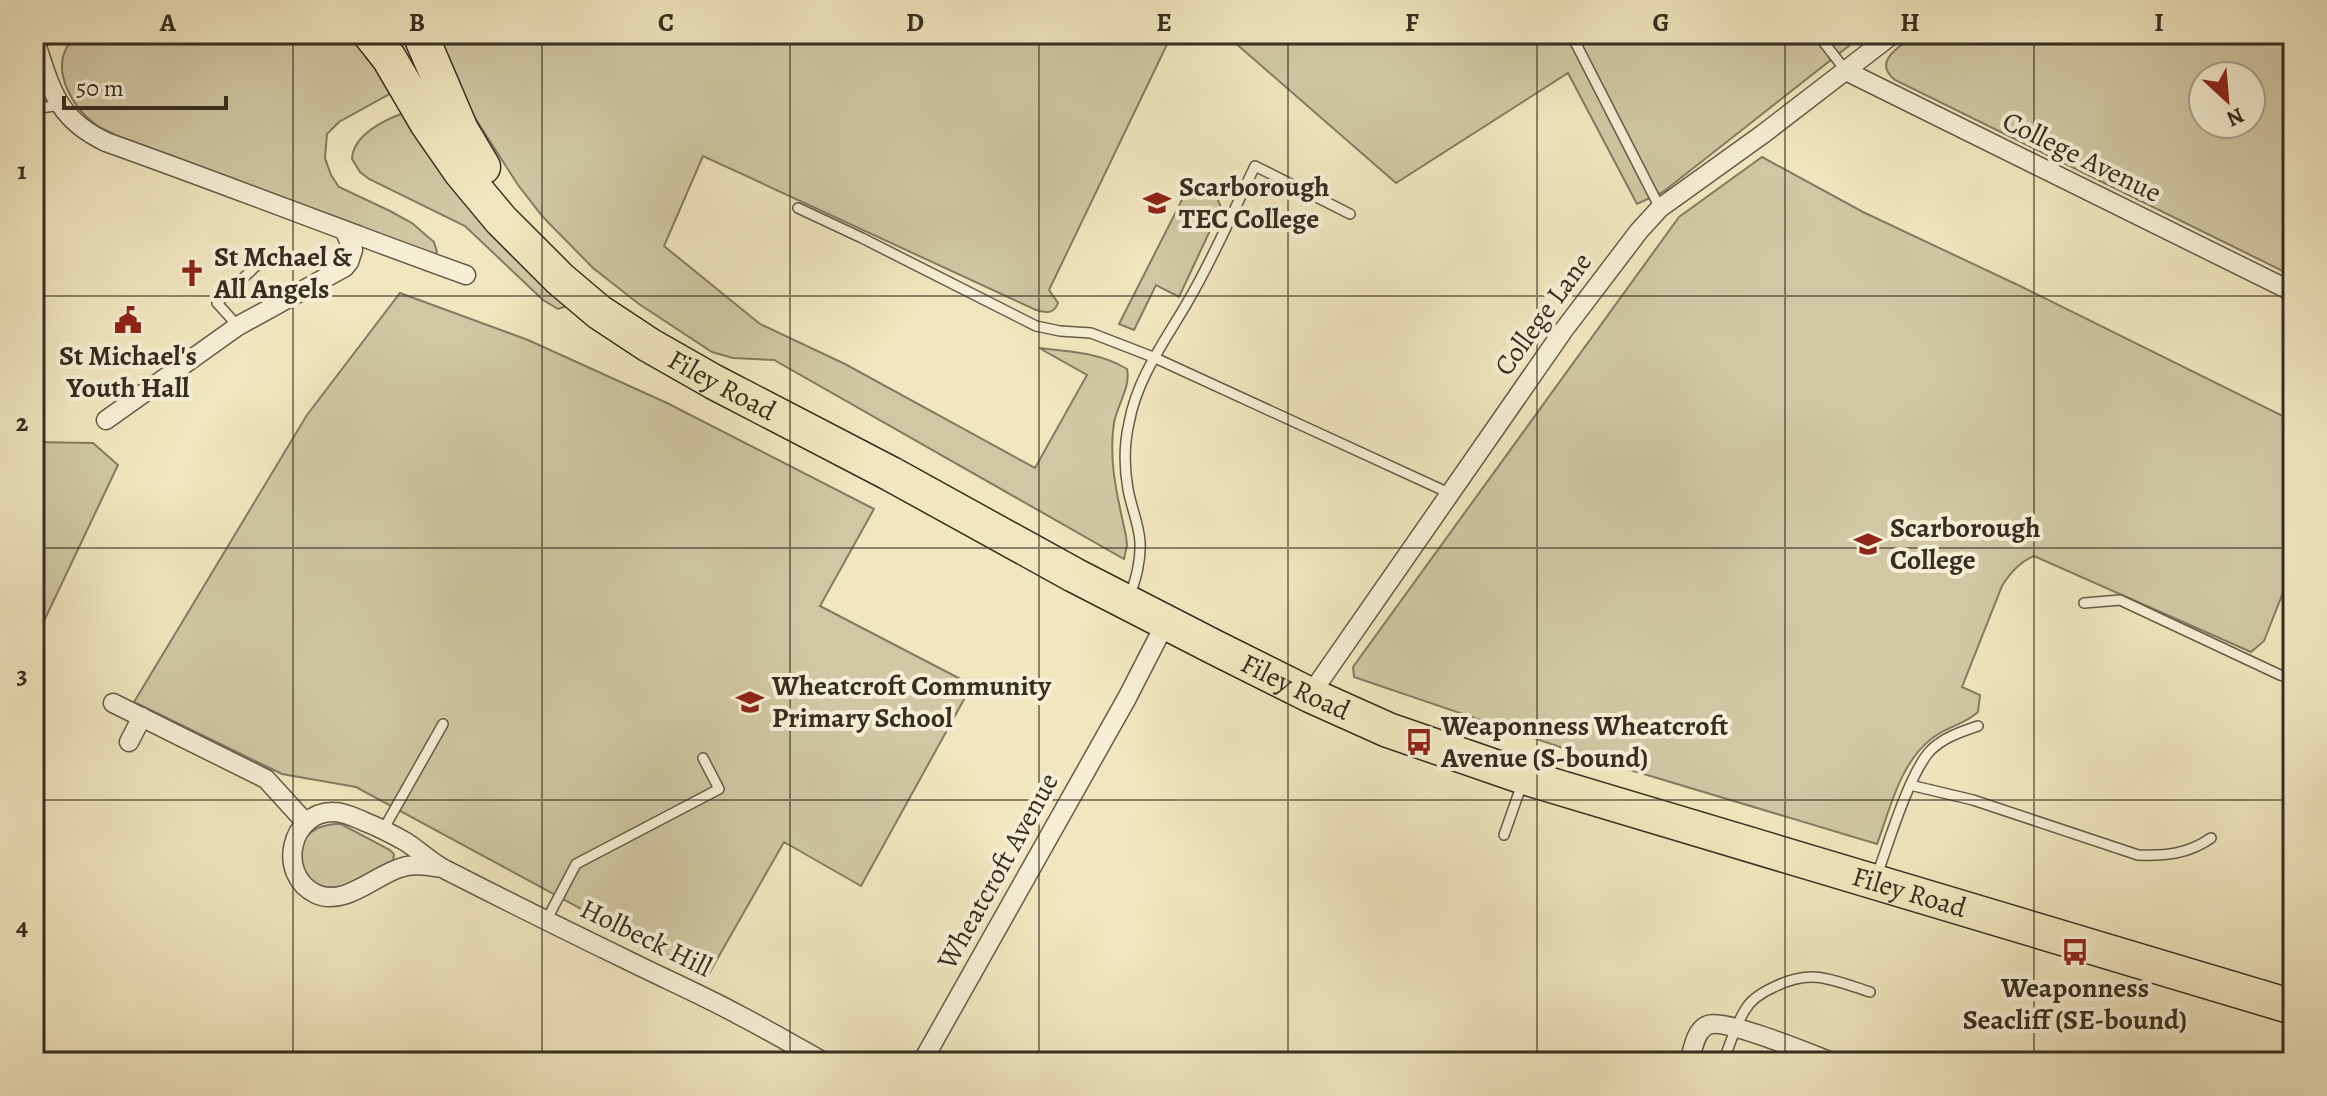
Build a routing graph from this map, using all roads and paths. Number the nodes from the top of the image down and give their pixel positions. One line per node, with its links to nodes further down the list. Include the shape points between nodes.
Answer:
1 (370, 34): 11 (highway, Filey Road)
2 (401, 34): 11 (highway, Filey Road)
3 (420, 34): 22 (highway, via 461,130 486,173 592,291 827,425)
4 (1571, 34): 13 (lane)
5 (1812, 34): 8 (lane)
6 (1893, 34): 8 (street, College Lane)
7 (36, 36): 9 (street)
8 (1846, 71): 13 (street, College Lane); 18 (street, College Avenue)
9 (60, 105): 10 (lane); 15 (street, via 85,132 106,142)
10 (34, 109)
11 (427, 123): 22 (highway, Filey Road, via 501,220 599,312 701,374)
12 (798, 208): 20 (lane, via 1036,326 1091,333)
13 (1660, 208): 23 (street, College Lane, via 1563,331)
14 (1350, 214): 20 (lane, via 1255,166 1188,301)
15 (345, 232): 17 (street); 19 (street, via 353,250 345,267)
16 (257, 265): 19 (lane, via 217,303)
17 (466, 275)
18 (2293, 292)
19 (238, 326): 21 (street)
20 (1153, 357): 23 (lane); 24 (lane, via 1129,418 1124,448 1140,539)
21 (106, 420)
22 (891, 474): 24 (highway, Filey Road)
23 (1449, 493): 28 (street, College Lane)
24 (1127, 603): 26 (highway, Filey Road)
25 (2084, 603): 27 (lane, via 2120,600)
26 (1166, 622): 28 (highway, Filey Road); 48 (street, Wheatcroft Avenue)
27 (2293, 679)
28 (1310, 695): 35 (highway, Filey Road, via 1388,730)
29 (113, 703): 30 (street)
30 (142, 717): 33 (street); 37 (street, via 266,779)
31 (443, 724): 38 (lane)
32 (1978, 726): 36 (lane, via 1944,740 1929,753)
33 (129, 742)
34 (703, 758): 43 (lane, via 719,789 576,864)
35 (1524, 777): 39 (lane); 42 (highway, Filey Road)
36 (1910, 785): 40 (lane, via 1973,800 2138,855 2183,853); 42 (lane)
37 (306, 823): 38 (street, Holbeck Hill, via 332,812); 41 (street, Holbeck Hill, via 291,855 301,882 315,893 347,894 400,868)
38 (383, 830): 41 (street, Holbeck Hill)
39 (1504, 835)
40 (2211, 838)
41 (442, 868): 43 (street, Holbeck Hill)
42 (1875, 881): 45 (highway, Filey Road)
43 (546, 921): 47 (street, Holbeck Hill, via 737,1013)
44 (1870, 992): 46 (lane, via 1821,976 1800,977 1758,997 1745,1009)
45 (2293, 1007)
46 (1737, 1028): 49 (street, via 1706,1025); 50 (lane); 51 (street)
47 (824, 1062)
48 (922, 1062)
49 (1689, 1062)
50 (1723, 1062)
51 (1832, 1062)

